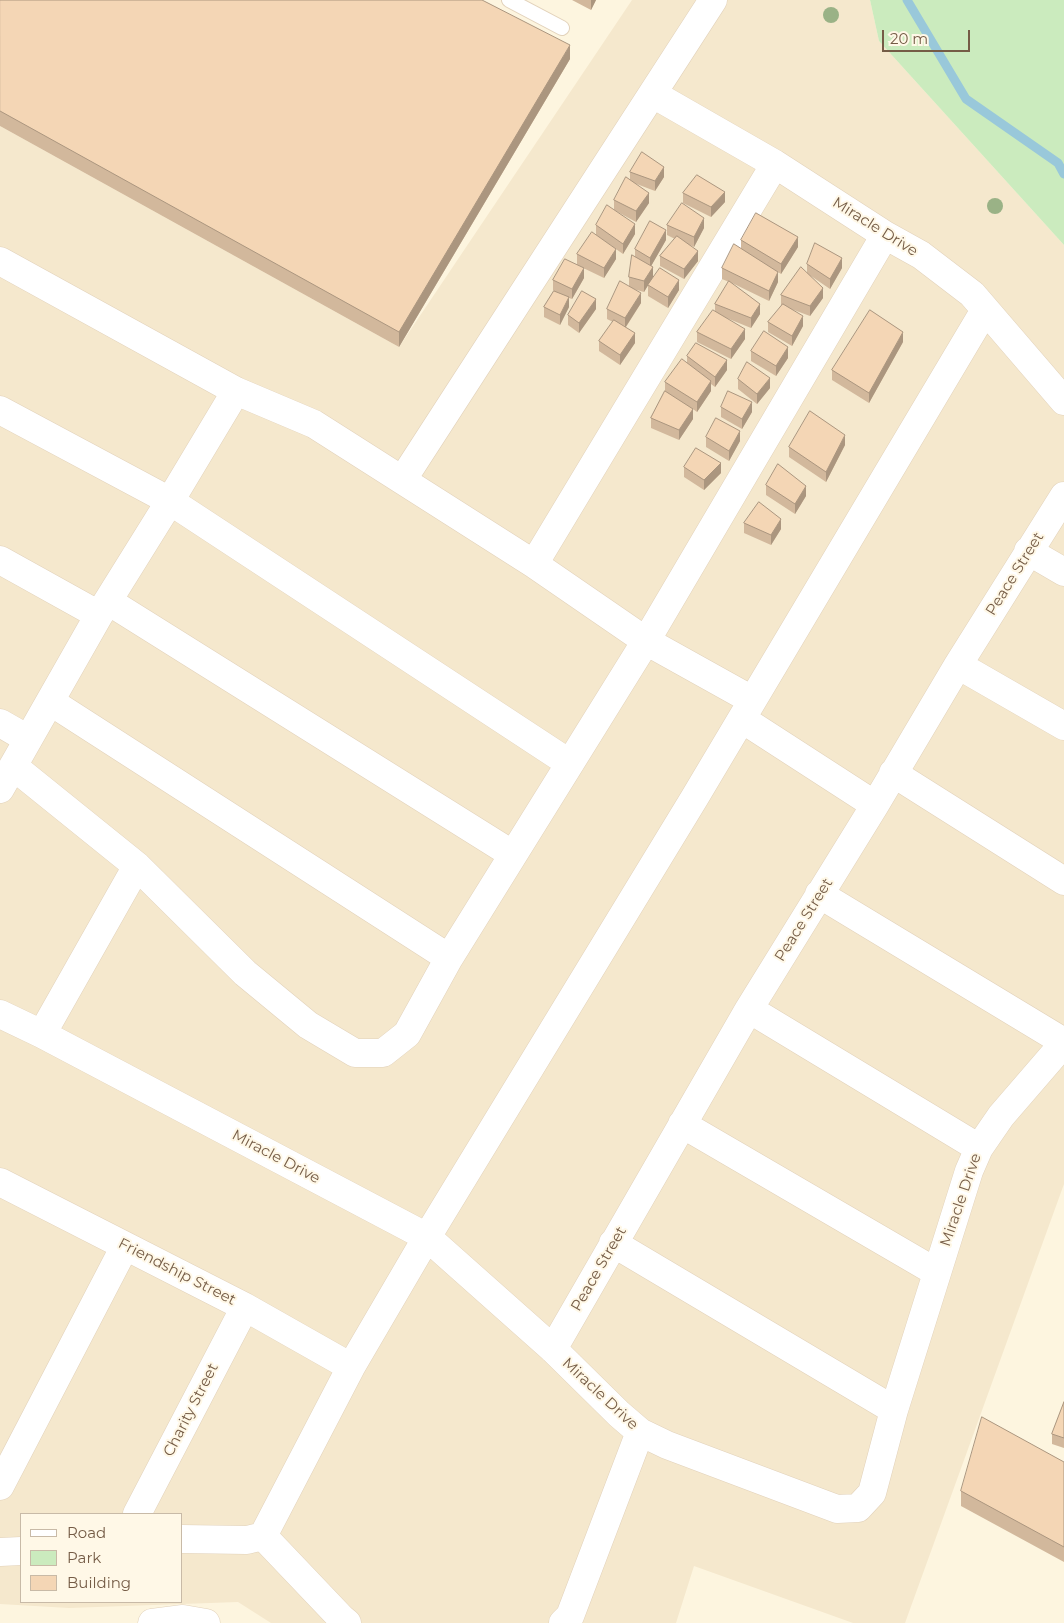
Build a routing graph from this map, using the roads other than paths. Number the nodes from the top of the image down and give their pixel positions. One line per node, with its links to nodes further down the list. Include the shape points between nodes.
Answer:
1 (509, 0): 3 (lane)
2 (713, 0): 4 (street)
3 (562, 28)
4 (653, 94): 5 (street, Miracle Drive); 12 (street)
5 (775, 164): 6 (street, Miracle Drive); 17 (street)
6 (885, 235): 8 (street, Miracle Drive, via 936,266 972,294); 20 (street)
7 (0, 261): 9 (street)
8 (985, 310): 10 (street, Miracle Drive); 23 (street)
9 (236, 391): 12 (street, via 314,424); 14 (street)
10 (1064, 401)
11 (0, 410): 14 (street)
12 (402, 479): 17 (street)
13 (1064, 496): 15 (street, Peace Street)
14 (170, 502): 19 (street); 27 (street)
15 (1028, 552): 18 (street); 21 (street, Peace Street)
16 (0, 560): 19 (street)
17 (534, 564): 20 (street)
18 (1064, 572)
19 (104, 608): 22 (street); 32 (street)
20 (646, 641): 23 (street); 27 (street)
21 (958, 665): 25 (street); 29 (street, Peace Street)
22 (50, 702): 26 (street); 36 (street)
23 (747, 710): 31 (street); 44 (street)
24 (0, 723): 26 (street)
25 (1064, 726)
26 (28, 739): 28 (street)
27 (569, 763): 32 (street)
28 (13, 766): 30 (street); 33 (street)
29 (893, 773): 31 (street, Peace Street); 34 (street)
30 (0, 789)
31 (875, 805): 35 (street, Peace Street)
32 (512, 854): 36 (street)
33 (137, 866): 36 (street, via 245,973 308,1025 355,1053 383,1053 407,1034); 39 (street)
34 (1064, 881)
35 (819, 894): 37 (street, Peace Street); 40 (street)
36 (449, 958)
37 (749, 1009): 41 (street, Peace Street); 42 (street)
38 (0, 1014): 39 (street, Miracle Drive)
39 (42, 1034): 44 (street, Miracle Drive)
40 (1064, 1042): 42 (street, Miracle Drive, via 1001,1116)
41 (682, 1124): 45 (street, Peace Street); 47 (street)
42 (980, 1148): 47 (street, Miracle Drive, via 969,1171)
43 (1, 1185): 46 (street, Friendship Street)
44 (427, 1237): 49 (street, Miracle Drive); 50 (street)
45 (613, 1243): 49 (street, Peace Street); 51 (street)
46 (125, 1246): 48 (street, Friendship Street); 53 (street)
47 (936, 1272): 51 (street, Miracle Drive)
48 (245, 1307): 50 (street, Friendship Street); 54 (street, Charity Street)
49 (553, 1349): 52 (street, Miracle Drive)
50 (351, 1367): 55 (street)
51 (894, 1410): 52 (street, Miracle Drive, via 872,1493 858,1508 837,1509)
52 (640, 1432): 62 (street, via 570,1616)
53 (0, 1486)
54 (138, 1513)
55 (263, 1536): 56 (street, via 247,1540); 61 (street)
56 (182, 1539)
57 (20, 1551): 58 (street)
58 (0, 1552)
59 (152, 1623): 60 (street, via 183,1620)
60 (206, 1623)
61 (347, 1623)
62 (563, 1623)

